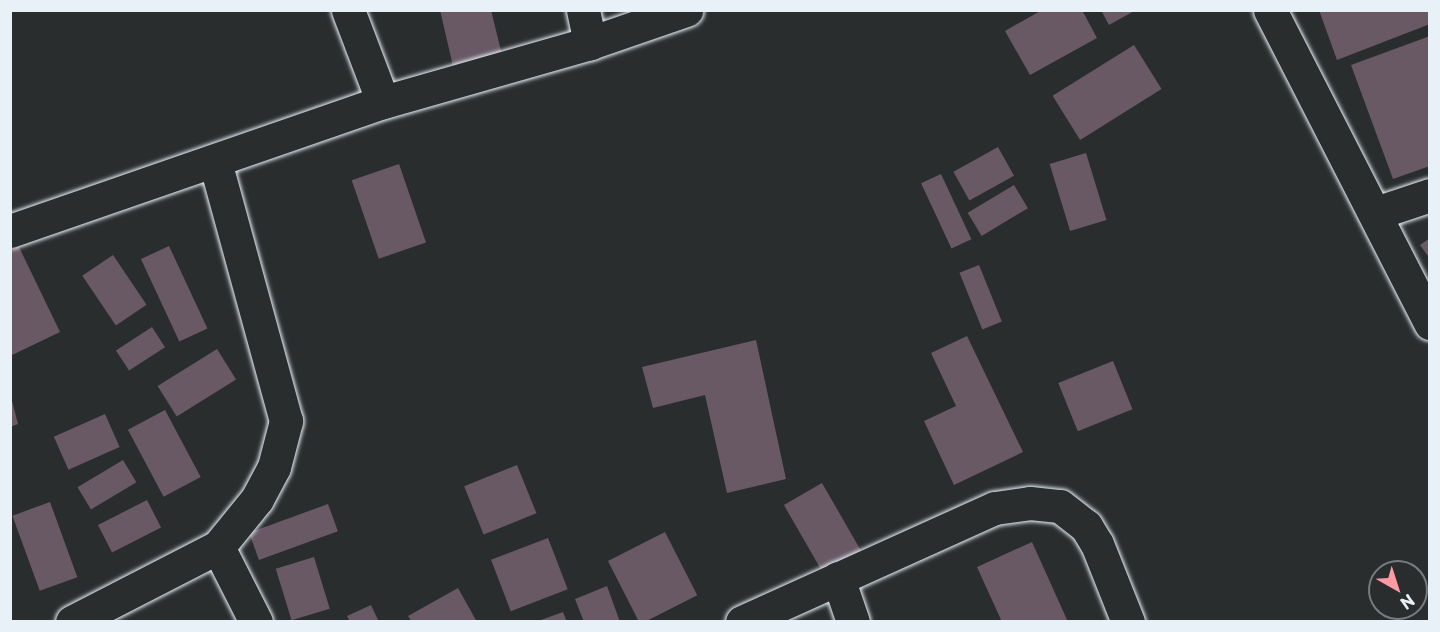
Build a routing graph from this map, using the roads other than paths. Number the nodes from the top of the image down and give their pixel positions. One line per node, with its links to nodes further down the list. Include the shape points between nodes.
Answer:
1 (348, 10): 6 (street)
2 (584, 10): 5 (street)
3 (686, 10): 5 (street)
4 (1270, 10): 9 (street)
5 (590, 43): 6 (street)
6 (383, 102): 7 (street)
7 (214, 162): 10 (street); 12 (street, via 286,421 266,483)
8 (1430, 195): 9 (street)
9 (1376, 213): 11 (street)
10 (10, 231)
11 (1430, 323)
12 (218, 547): 14 (street); 15 (street)
13 (838, 578): 16 (street); 17 (street); 18 (street, via 995,508 1030,503 1060,507 1086,526 1097,544)
14 (72, 621)
15 (256, 621)
16 (742, 621)
17 (853, 621)
18 (1128, 621)

